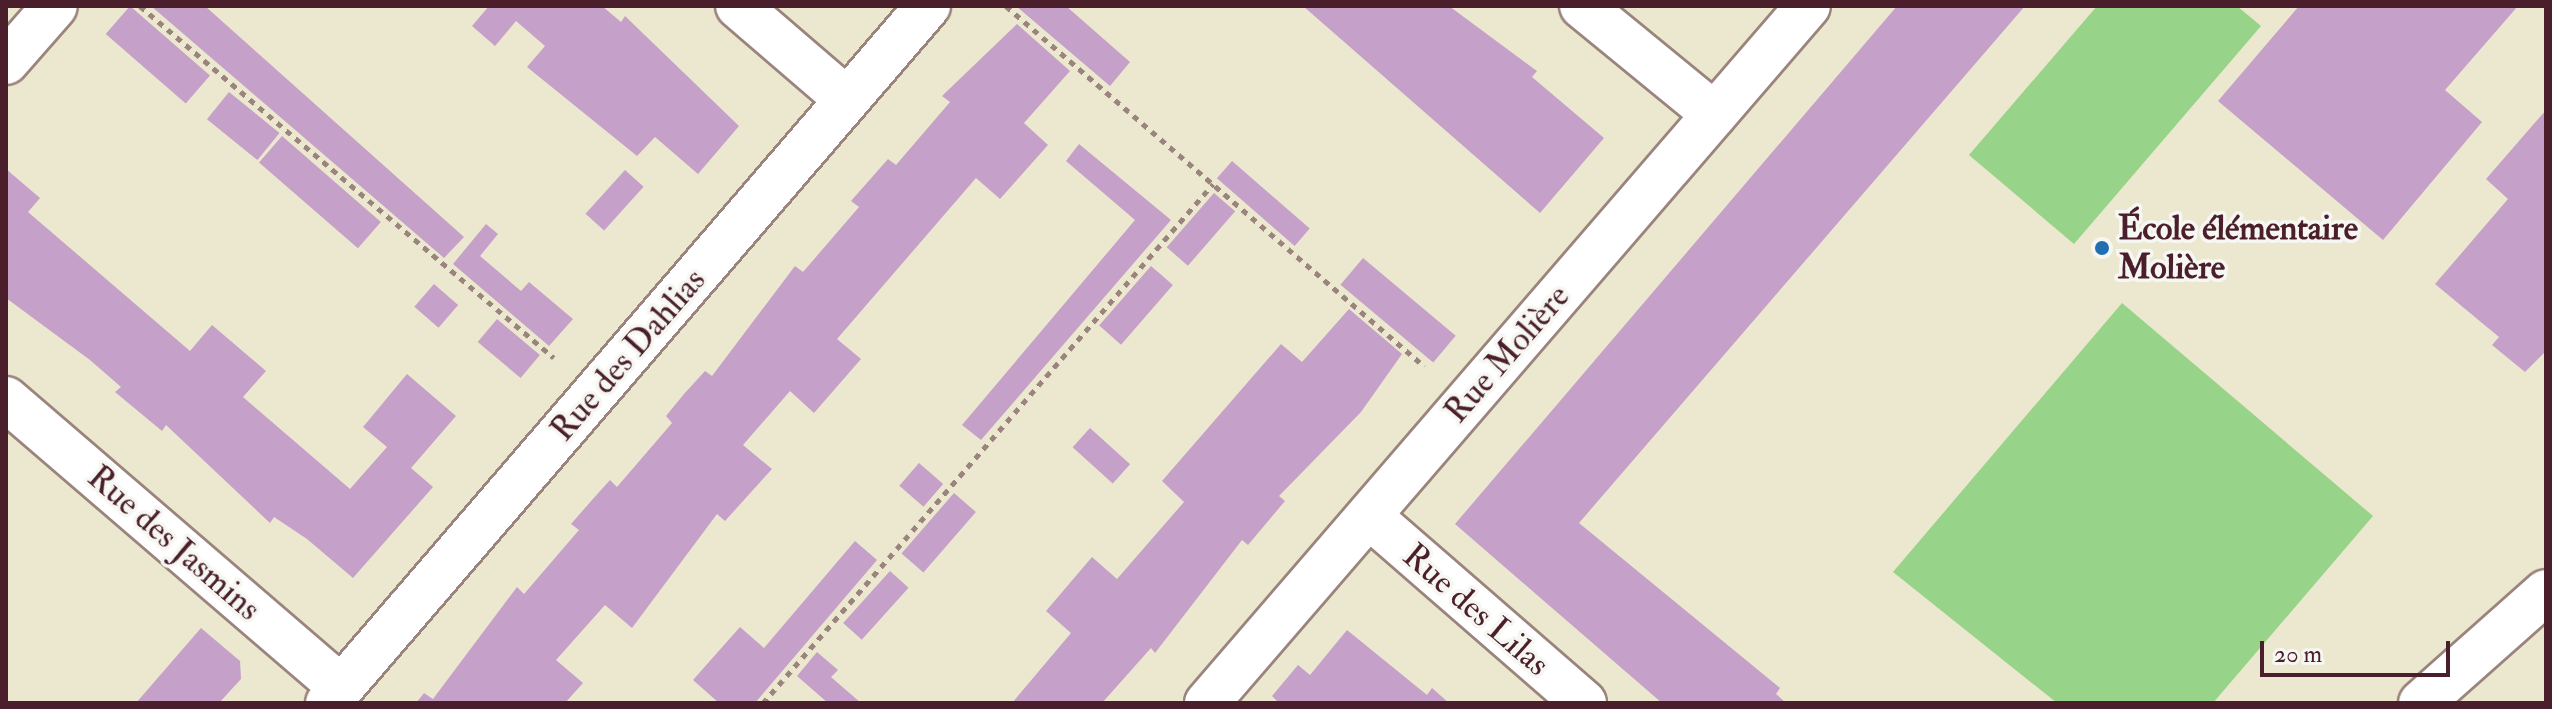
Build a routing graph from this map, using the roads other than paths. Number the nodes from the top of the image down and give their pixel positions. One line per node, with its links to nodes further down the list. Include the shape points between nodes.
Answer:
1 (55, 6): 6 (street)
2 (738, 6): 7 (street)
3 (928, 6): 7 (street, Rue des Dahlias)
4 (1582, 6): 8 (street)
5 (1808, 6): 8 (street, Rue Molière)
6 (6, 62)
7 (846, 99): 12 (street, Rue des Dahlias)
8 (1714, 114): 10 (street, Rue Molière)
9 (6, 399): 12 (street, Rue des Jasmins)
10 (1369, 516): 13 (street, Rue Molière); 14 (street, Rue des Lilas)
11 (2546, 592): 15 (street)
12 (334, 695)
13 (1207, 703)
14 (1584, 703)
15 (2421, 703)

